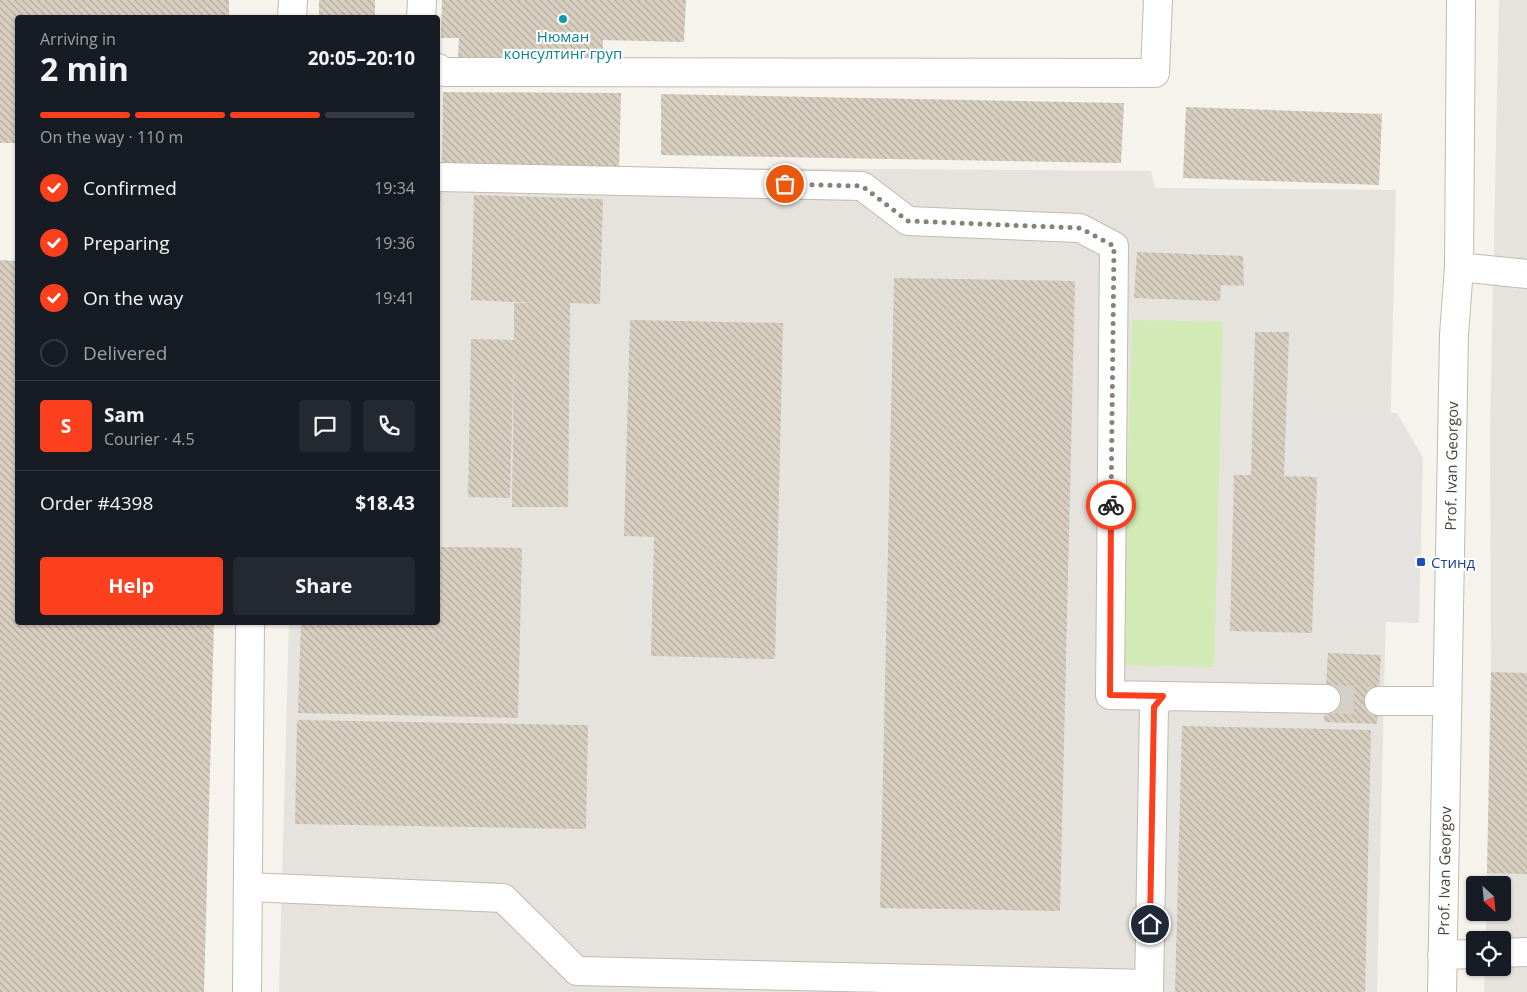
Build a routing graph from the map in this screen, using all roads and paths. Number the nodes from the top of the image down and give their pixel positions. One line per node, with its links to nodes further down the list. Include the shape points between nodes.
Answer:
1 (293, 0): 5 (street)
2 (422, 0): 6 (street)
3 (1158, 0): 7 (street, via 1155,73 445,72)
4 (1461, 0): 9 (street, Prof. Ivan Georgov)
5 (292, 15)
6 (421, 15)
7 (440, 69)
8 (440, 177): 12 (street, via 862,186 908,221 1080,228 1114,246 1110,695)
9 (1459, 267): 10 (street); 14 (street, Prof. Ivan Georgov, via 1454,335)
10 (1527, 274)
11 (250, 625): 16 (street)
12 (1163, 696): 13 (street); 21 (street, via 1154,707)
13 (1326, 699)
14 (1447, 701): 15 (street); 20 (street, Prof. Ivan Georgov)
15 (1379, 702)
16 (248, 887): 21 (street, via 503,898 577,971); 22 (street)
17 (1527, 952): 18 (street)
18 (1511, 953)
19 (1466, 954): 20 (street)
20 (1442, 955): 23 (street, Prof. Ivan Georgov)
21 (1149, 988)
22 (246, 992)
23 (1442, 992)

